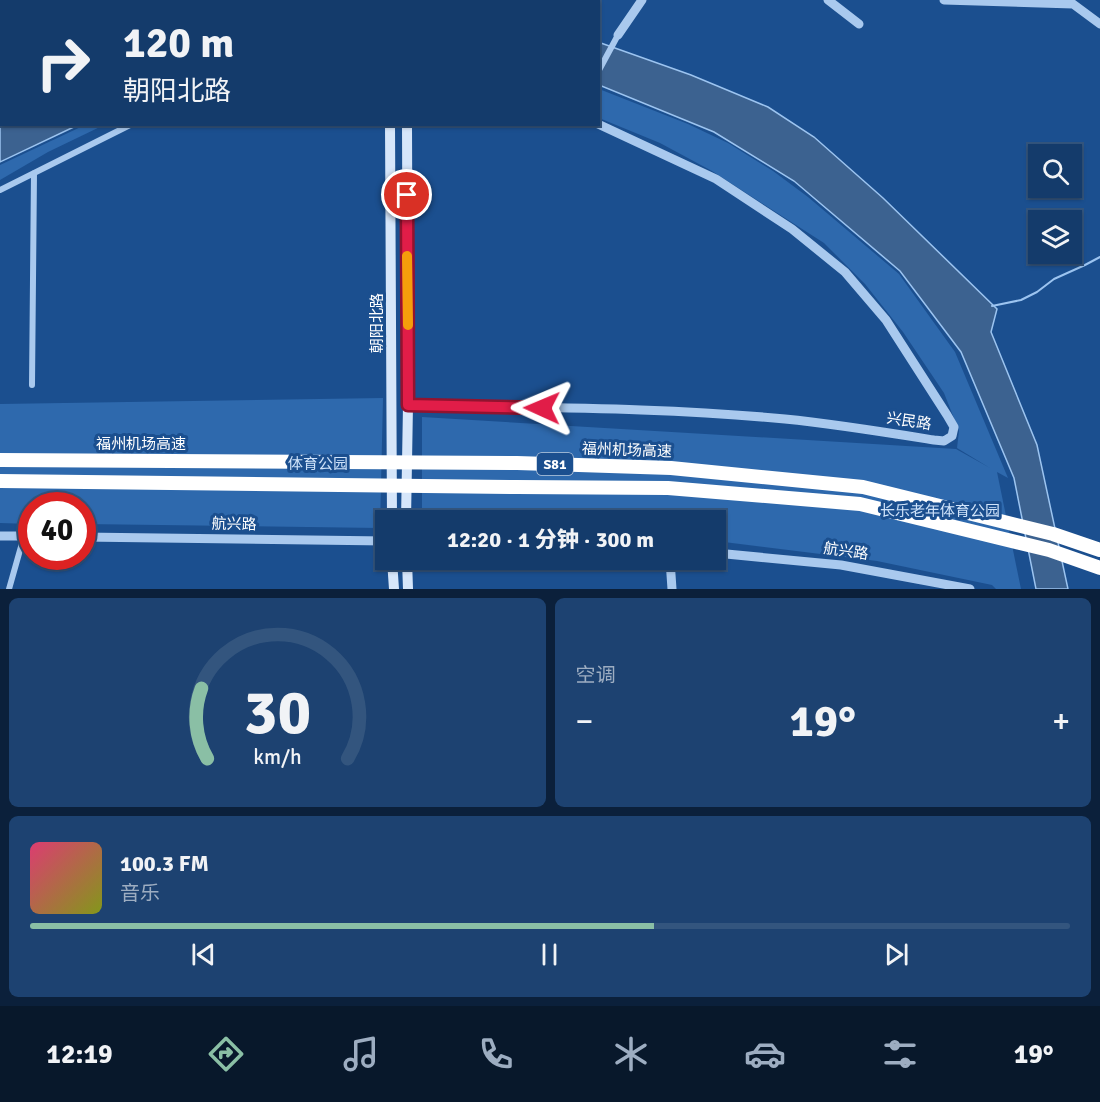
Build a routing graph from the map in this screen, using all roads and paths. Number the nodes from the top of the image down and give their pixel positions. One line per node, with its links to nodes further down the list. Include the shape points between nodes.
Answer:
1 (642, 0): 6 (street)
2 (828, 0): 4 (street)
3 (944, 0): 5 (street, via 1073,4)
4 (859, 24)
5 (1100, 24)
6 (618, 34): 7 (street)
7 (600, 68)
8 (600, 125): 15 (street, 兴民路, via 716,179 792,229 845,272 886,320 954,427 952,436 944,441 785,419 676,411)
9 (128, 126): 12 (street)
10 (390, 126): 18 (main road, 朝阳北路)
11 (407, 126): 15 (main road, 朝阳北路)
12 (34, 173): 13 (street); 14 (street)
13 (0, 190)
14 (32, 385)
15 (408, 405): 19 (main road, 朝阳北路)
16 (0, 460): 24 (highway, 福州机场高速 / S81, via 517,463 671,468 863,487 1053,534)
17 (0, 481): 27 (highway, S81, via 668,488 860,504 1049,550)
18 (392, 510)
19 (406, 510)
20 (0, 536): 21 (street)
21 (18, 536)
22 (96, 537): 23 (street, 航兴路)
23 (375, 542)
24 (1100, 550)
25 (726, 554): 31 (street, 航兴路, via 841,565)
26 (18, 564): 32 (street)
27 (1100, 568)
28 (393, 570): 33 (main road)
29 (407, 570): 34 (main road)
30 (671, 570): 35 (street)
31 (939, 584): 36 (street); 37 (street, 航兴路)
32 (9, 589)
33 (394, 589)
34 (408, 589)
35 (672, 589)
36 (951, 589)
37 (970, 589)

